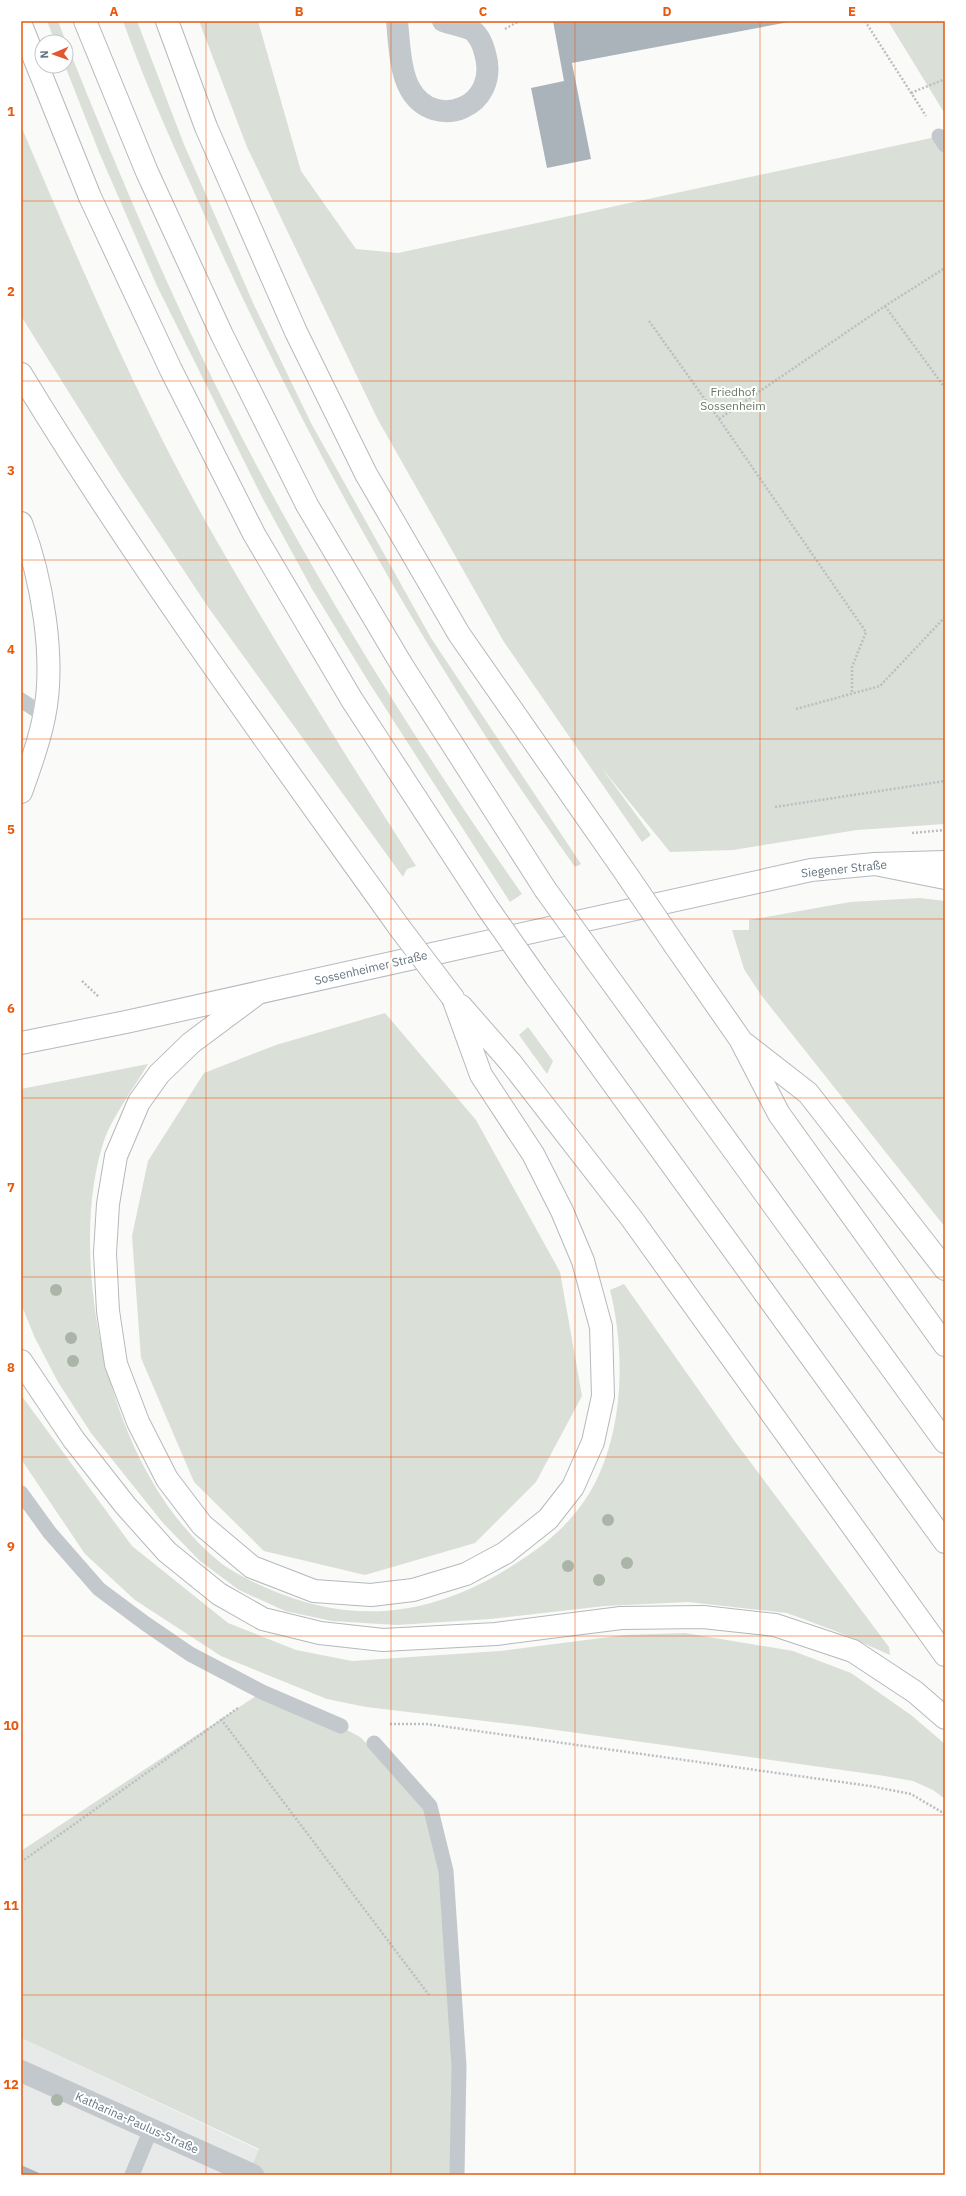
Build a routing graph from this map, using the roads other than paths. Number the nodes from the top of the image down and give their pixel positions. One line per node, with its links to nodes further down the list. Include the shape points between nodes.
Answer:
1 (85, 21): 22 (main road, bridge, via 146,172 222,335 307,505 403,667 545,889)
2 (167, 21): 17 (main road, bridge, via 206,126 296,332 366,474 459,634)
3 (397, 21): 4 (street, via 401,58 409,88 418,100 430,108 445,112 465,107 479,97 486,83 489,64 482,42 472,30)
4 (443, 21)
5 (21, 25): 24 (main road, bridge, via 94,204 171,370 254,534 352,700 487,907 536,977)
6 (21, 374): 16 (main road, bridge, via 167,601 399,927)
7 (21, 523): 9 (main road, via 43,603 49,673)
8 (21, 700): 9 (lane)
9 (45, 716): 10 (main road)
10 (21, 792)
11 (945, 862): 12 (main road, Siegener Straße)
12 (875, 864): 13 (main road); 14 (main road, Siegener Straße, via 811,870)
13 (945, 878)
14 (720, 890): 15 (main road, Sossenheimer Straße)
15 (258, 993): 16 (main road, via 191,1043 159,1074 139,1102 116,1156 108,1204 105,1253 108,1311 116,1364 138,1422 167,1479 202,1525 252,1567 314,1591 371,1595 413,1590 466,1574 505,1553 548,1519 573,1486 593,1442 603,1396 601,1327 583,1261 562,1211 533,1154 481,1075); 18 (main road, Sossenheimer Straße)
16 (453, 998): 25 (main road, via 511,1063 632,1219)
17 (740, 1039): 19 (main road, via 808,1093); 20 (main road, via 779,1114)
18 (21, 1043)
19 (945, 1268)
20 (945, 1345)
21 (21, 1361): 26 (main road, via 74,1440 125,1505 167,1552 219,1594 263,1619 320,1632 383,1640 496,1634 620,1618 702,1617 774,1625 853,1651 915,1692)
22 (945, 1442)
23 (21, 1493): 27 (lane, via 50,1533 99,1588 146,1624 190,1654 262,1692)
24 (945, 1542)
25 (945, 1655)
26 (945, 1718)
27 (341, 1726)
28 (374, 1743): 33 (lane, via 430,1806 446,1871 459,2066)
29 (21, 2071): 30 (street, Katharina-Paulus-Straße)
30 (151, 2129): 31 (lane); 32 (street, Katharina-Paulus-Straße)
31 (132, 2175)
32 (253, 2175)
33 (457, 2175)

